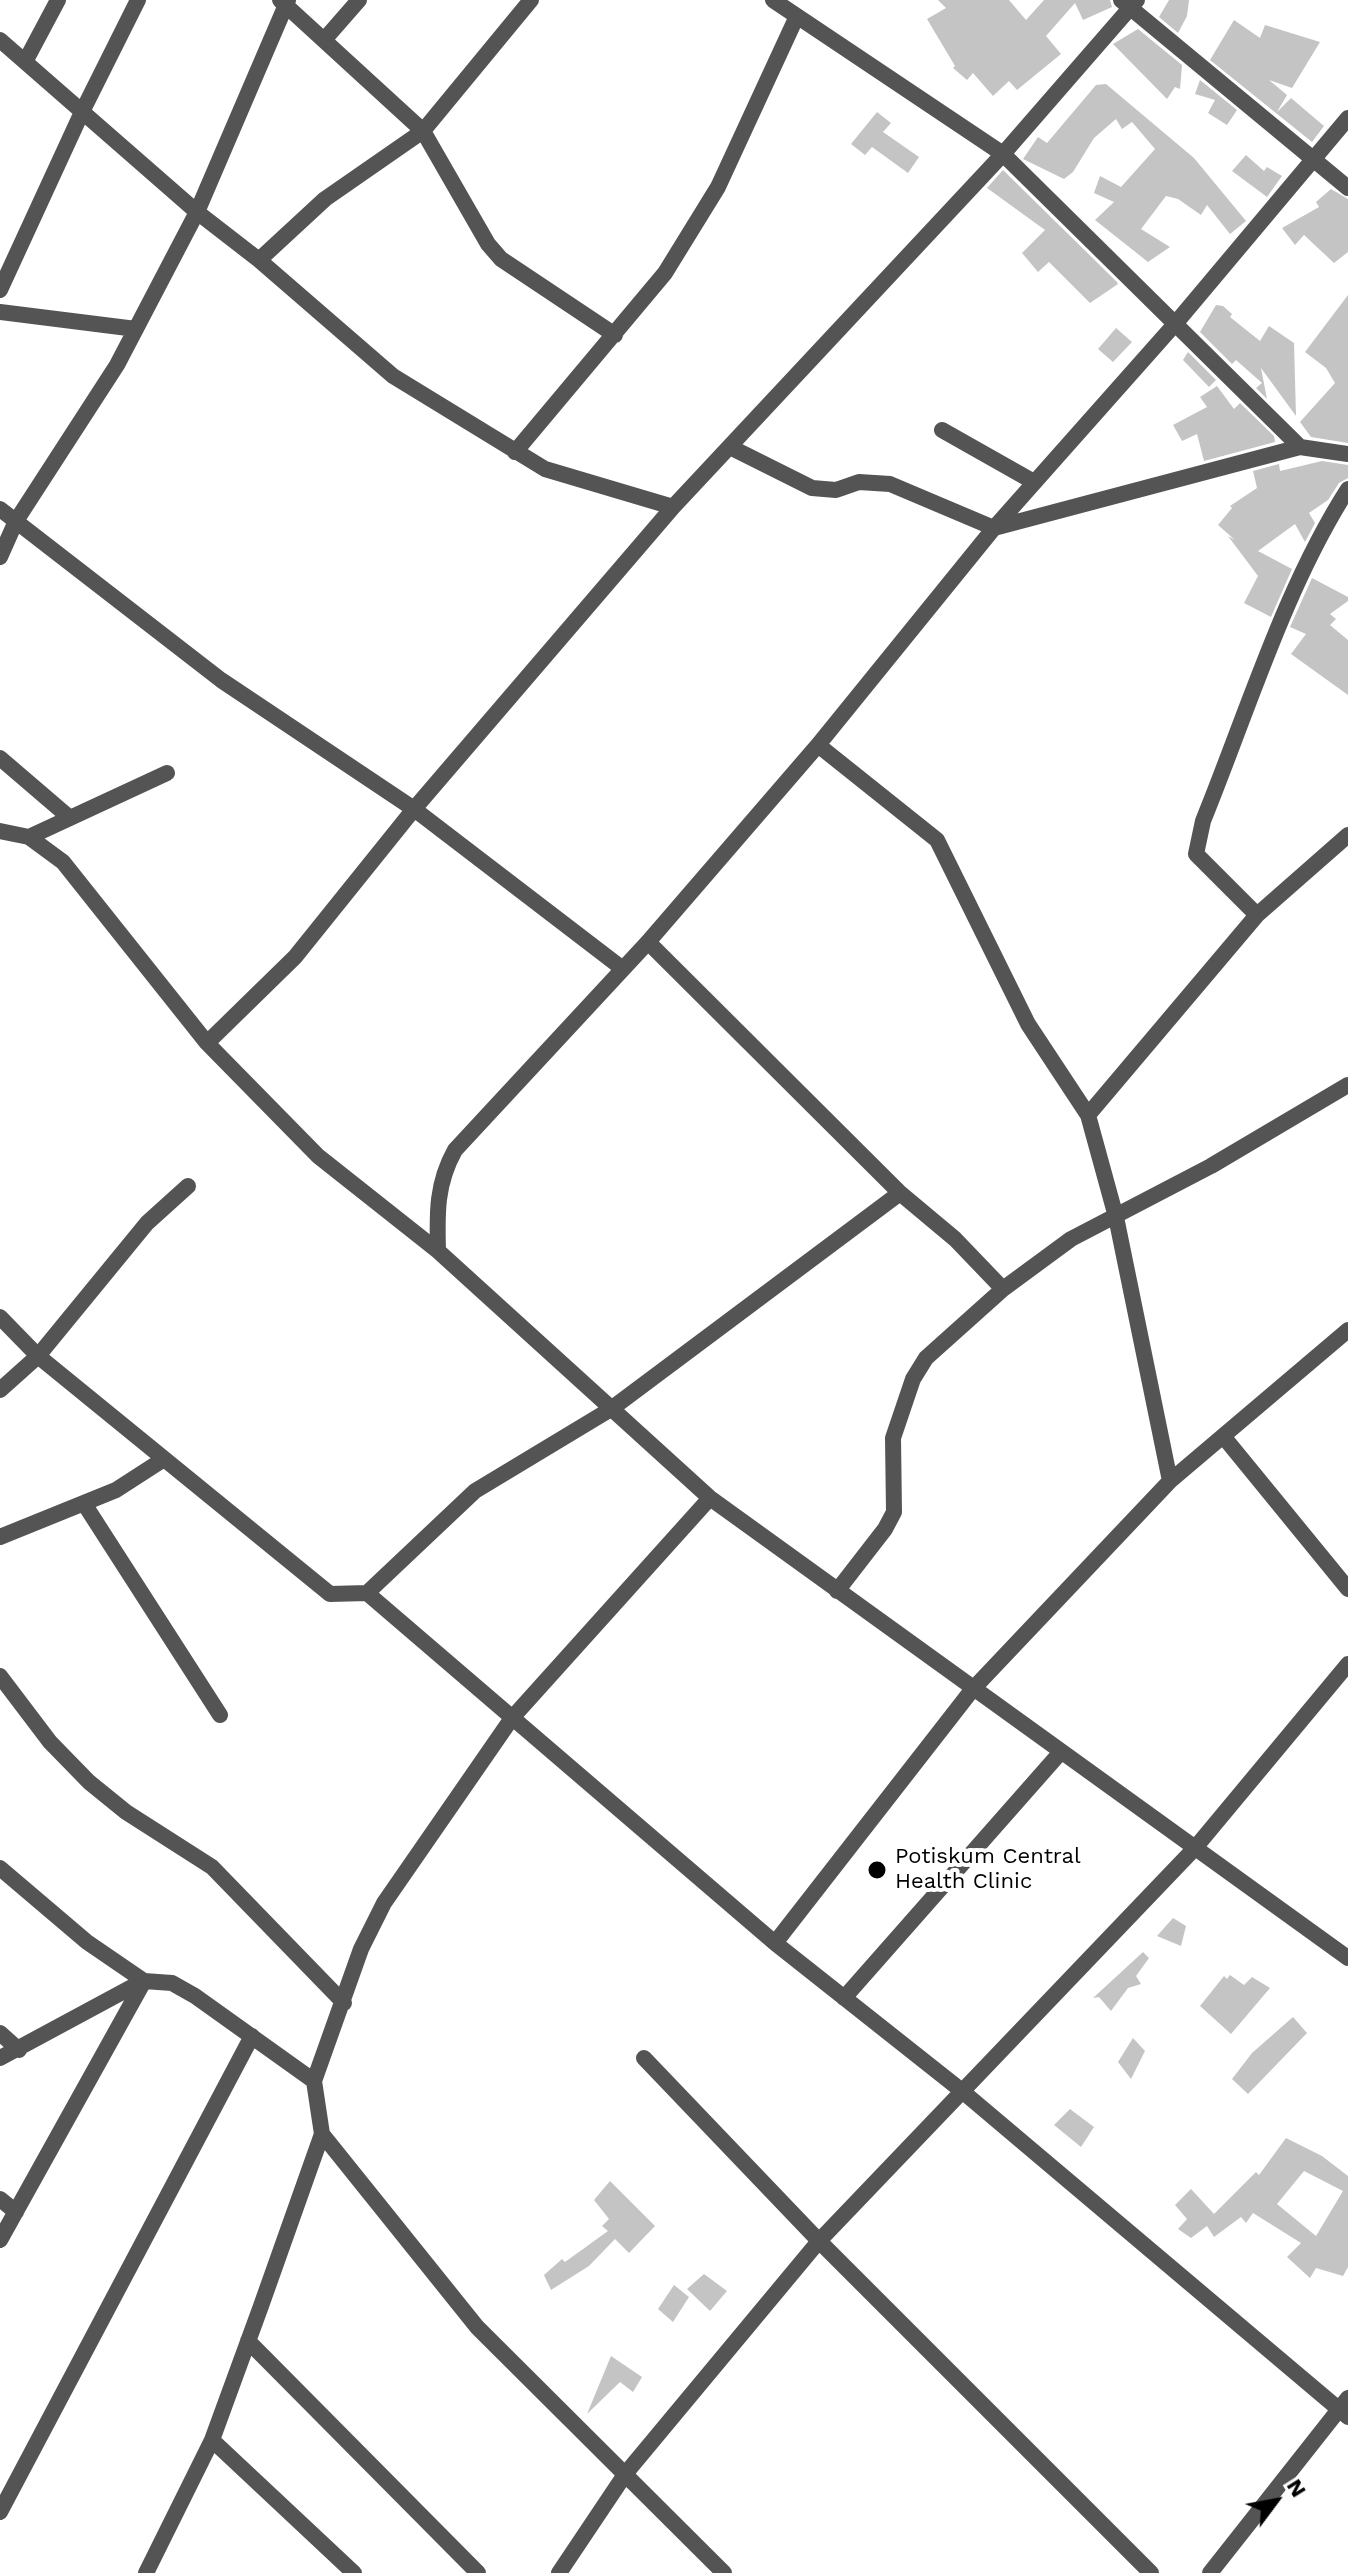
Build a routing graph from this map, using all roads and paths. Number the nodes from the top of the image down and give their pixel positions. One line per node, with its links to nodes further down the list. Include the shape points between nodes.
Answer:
1 (58, 0): 11 (street)
2 (138, 0): 12 (street)
3 (359, 0): 10 (street)
4 (531, 0): 14 (street)
5 (773, 0): 8 (street)
6 (284, 1): 10 (street); 18 (street)
7 (1129, 3): 15 (street); 16 (street)
8 (797, 16): 15 (street); 24 (street, via 718,187 665,273)
9 (0, 40): 11 (street)
10 (324, 40): 14 (street)
11 (25, 62): 12 (street)
12 (82, 112): 18 (street); 20 (street)
13 (1348, 118): 16 (street)
14 (423, 131): 19 (street, via 325,199); 24 (street, via 501,259)
15 (1003, 154): 22 (street); 26 (street)
16 (1313, 158): 17 (street); 22 (street)
17 (1348, 188)
18 (197, 212): 19 (street); 23 (street)
19 (259, 260): 28 (street, via 393,376)
20 (0, 290)
21 (0, 312): 23 (street)
22 (1175, 324): 27 (street); 30 (street)
23 (136, 329): 34 (street)
24 (615, 335): 28 (street)
25 (942, 430): 30 (street)
26 (730, 447): 32 (street); 35 (street, via 812,488 890,484)
27 (1300, 447): 29 (street); 35 (street)
28 (515, 452): 32 (street, via 564,476)
29 (1348, 454)
30 (1034, 482): 35 (street)
31 (1348, 489): 45 (street, via 1282,622 1203,821 1196,854)
32 (673, 507): 40 (street)
33 (0, 509): 34 (street)
34 (16, 521): 36 (street); 40 (street, via 221,680)
35 (994, 528): 37 (street)
36 (0, 557)
37 (818, 745): 46 (street); 50 (street, via 937,840 1028,1024)
38 (0, 758): 41 (street)
39 (167, 773): 41 (street)
40 (414, 809): 47 (street); 48 (street, via 295,957)
41 (70, 818): 44 (street)
42 (0, 831): 44 (street)
43 (1348, 835): 45 (street)
44 (29, 837): 48 (street, via 63,862)
45 (1257, 915): 50 (street)
46 (648, 942): 47 (street); 52 (street)
47 (623, 969): 54 (street, via 455,1150 436,1202)
48 (207, 1043): 54 (street, via 318,1156)
49 (1348, 1085): 53 (street)
50 (1088, 1115): 53 (street)
51 (188, 1186): 58 (street, via 147,1223)
52 (900, 1193): 55 (street); 60 (street)
53 (1116, 1217): 55 (street, via 1071,1239); 63 (street)
54 (438, 1251): 60 (street)
55 (1003, 1289): 68 (street, via 926,1358 913,1379 893,1438 894,1512)
56 (0, 1317): 58 (street)
57 (1348, 1330): 61 (street)
58 (38, 1356): 59 (street); 62 (street)
59 (0, 1390)
60 (611, 1409): 64 (street); 69 (street, via 475,1491)
61 (1223, 1436): 63 (street); 67 (street)
62 (164, 1459): 65 (street); 69 (street, via 330,1594)
63 (1170, 1481): 72 (street)
64 (710, 1498): 68 (street); 74 (street)
65 (85, 1505): 66 (street); 73 (street)
66 (0, 1537)
67 (1348, 1589)
68 (837, 1591): 72 (street)
69 (367, 1593): 74 (street)
70 (1348, 1664): 76 (street)
71 (0, 1676): 82 (street, via 50,1742 89,1782 212,1867)
72 (972, 1690): 75 (street); 78 (street)
73 (220, 1715)
74 (512, 1718): 78 (street); 82 (street, via 384,1903 361,1949)
75 (1060, 1753): 76 (street); 81 (street)
76 (1195, 1848): 79 (street); 89 (street)
77 (0, 1868): 80 (street, via 87,1942)
78 (775, 1943): 81 (street)
79 (1348, 1958)
80 (144, 1981): 84 (street, via 172,1983); 85 (street); 92 (street)
81 (844, 1998): 89 (street)
82 (344, 2003): 88 (street)
83 (0, 2033): 85 (street)
84 (252, 2036): 88 (street); 99 (street)
85 (19, 2050): 86 (street)
86 (0, 2058)
87 (644, 2058): 94 (street)
88 (314, 2081): 90 (street)
89 (962, 2091): 94 (street); 96 (street)
90 (322, 2134): 95 (street); 98 (street, via 477,2327)
91 (0, 2199): 92 (street)
92 (16, 2212): 93 (street)
93 (0, 2240)
94 (819, 2241): 98 (street); 105 (street)
95 (248, 2341): 97 (street); 102 (street)
96 (1345, 2408): 106 (street)
97 (212, 2440): 100 (street); 101 (street)
98 (626, 2473): 103 (street); 104 (street)
99 (0, 2512)
100 (146, 2573)
101 (354, 2573)
102 (478, 2573)
103 (559, 2573)
104 (724, 2573)
105 (1151, 2573)
106 (1210, 2573)

